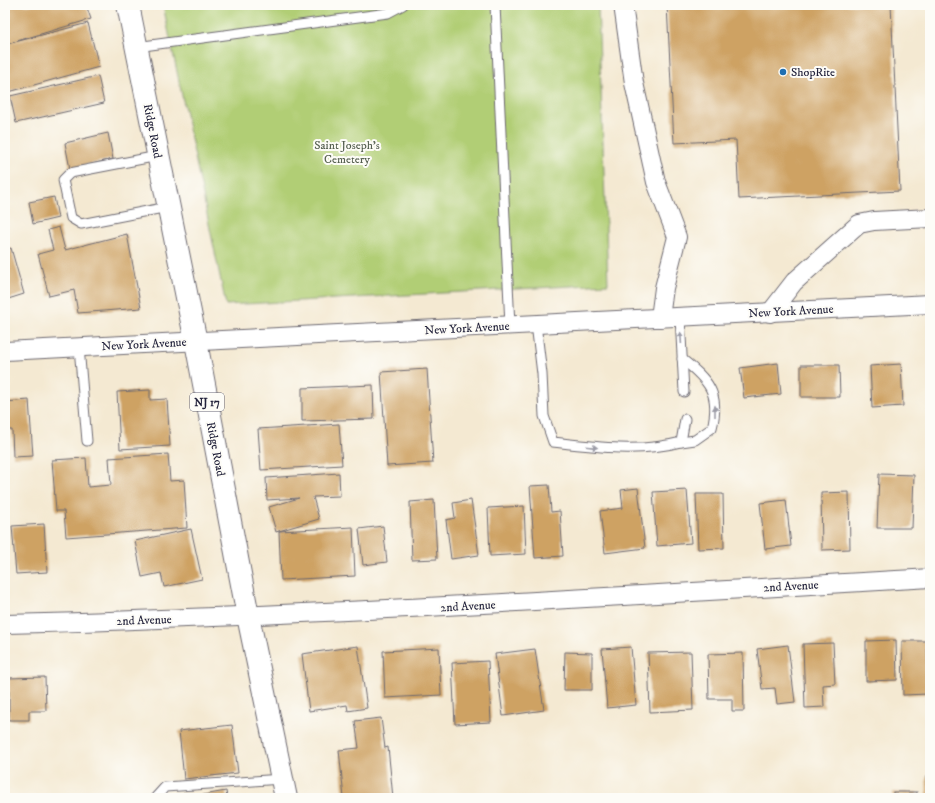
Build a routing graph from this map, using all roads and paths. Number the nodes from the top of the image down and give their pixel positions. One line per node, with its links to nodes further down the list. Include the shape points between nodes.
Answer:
1 (128, 5): 5 (main road, Ridge Road / NJ 17)
2 (403, 5): 5 (lane, via 388,13)
3 (495, 5): 14 (lane)
4 (623, 5): 12 (street, via 634,83 654,175 677,236 664,288)
5 (136, 46): 6 (main road, Ridge Road / NJ 17)
6 (158, 156): 7 (main road, Ridge Road / NJ 17); 7 (lane, via 70,173 63,180 70,218 80,224)
7 (168, 207): 15 (main road, Ridge Road / NJ 17)
8 (930, 218): 10 (street, via 859,224 794,282)
9 (930, 304): 10 (street, New York Avenue)
10 (770, 312): 11 (street, New York Avenue)
11 (680, 317): 12 (street, New York Avenue); 18 (lane, one-way to 11)
12 (660, 318): 13 (street, New York Avenue)
13 (536, 324): 14 (street, New York Avenue); 22 (lane, one-way to 22, via 544,416 553,442 602,448 666,446)
14 (510, 326): 15 (street, New York Avenue)
15 (196, 342): 16 (street, New York Avenue); 24 (main road, Ridge Road / NJ 17)
16 (79, 347): 17 (street, New York Avenue); 21 (lane)
17 (5, 351)
18 (682, 359): 19 (lane); 22 (lane, one-way to 18, via 695,440 712,428 716,412 708,382)
19 (684, 392)
20 (685, 418): 22 (lane)
21 (86, 441)
22 (681, 442)
23 (930, 578): 24 (street, 2nd Avenue, via 380,611)
24 (248, 616): 25 (street, 2nd Avenue); 26 (main road, Ridge Road / NJ 17)
25 (5, 624)
26 (284, 789): 27 (lane, via 166,787)
27 (155, 798)

